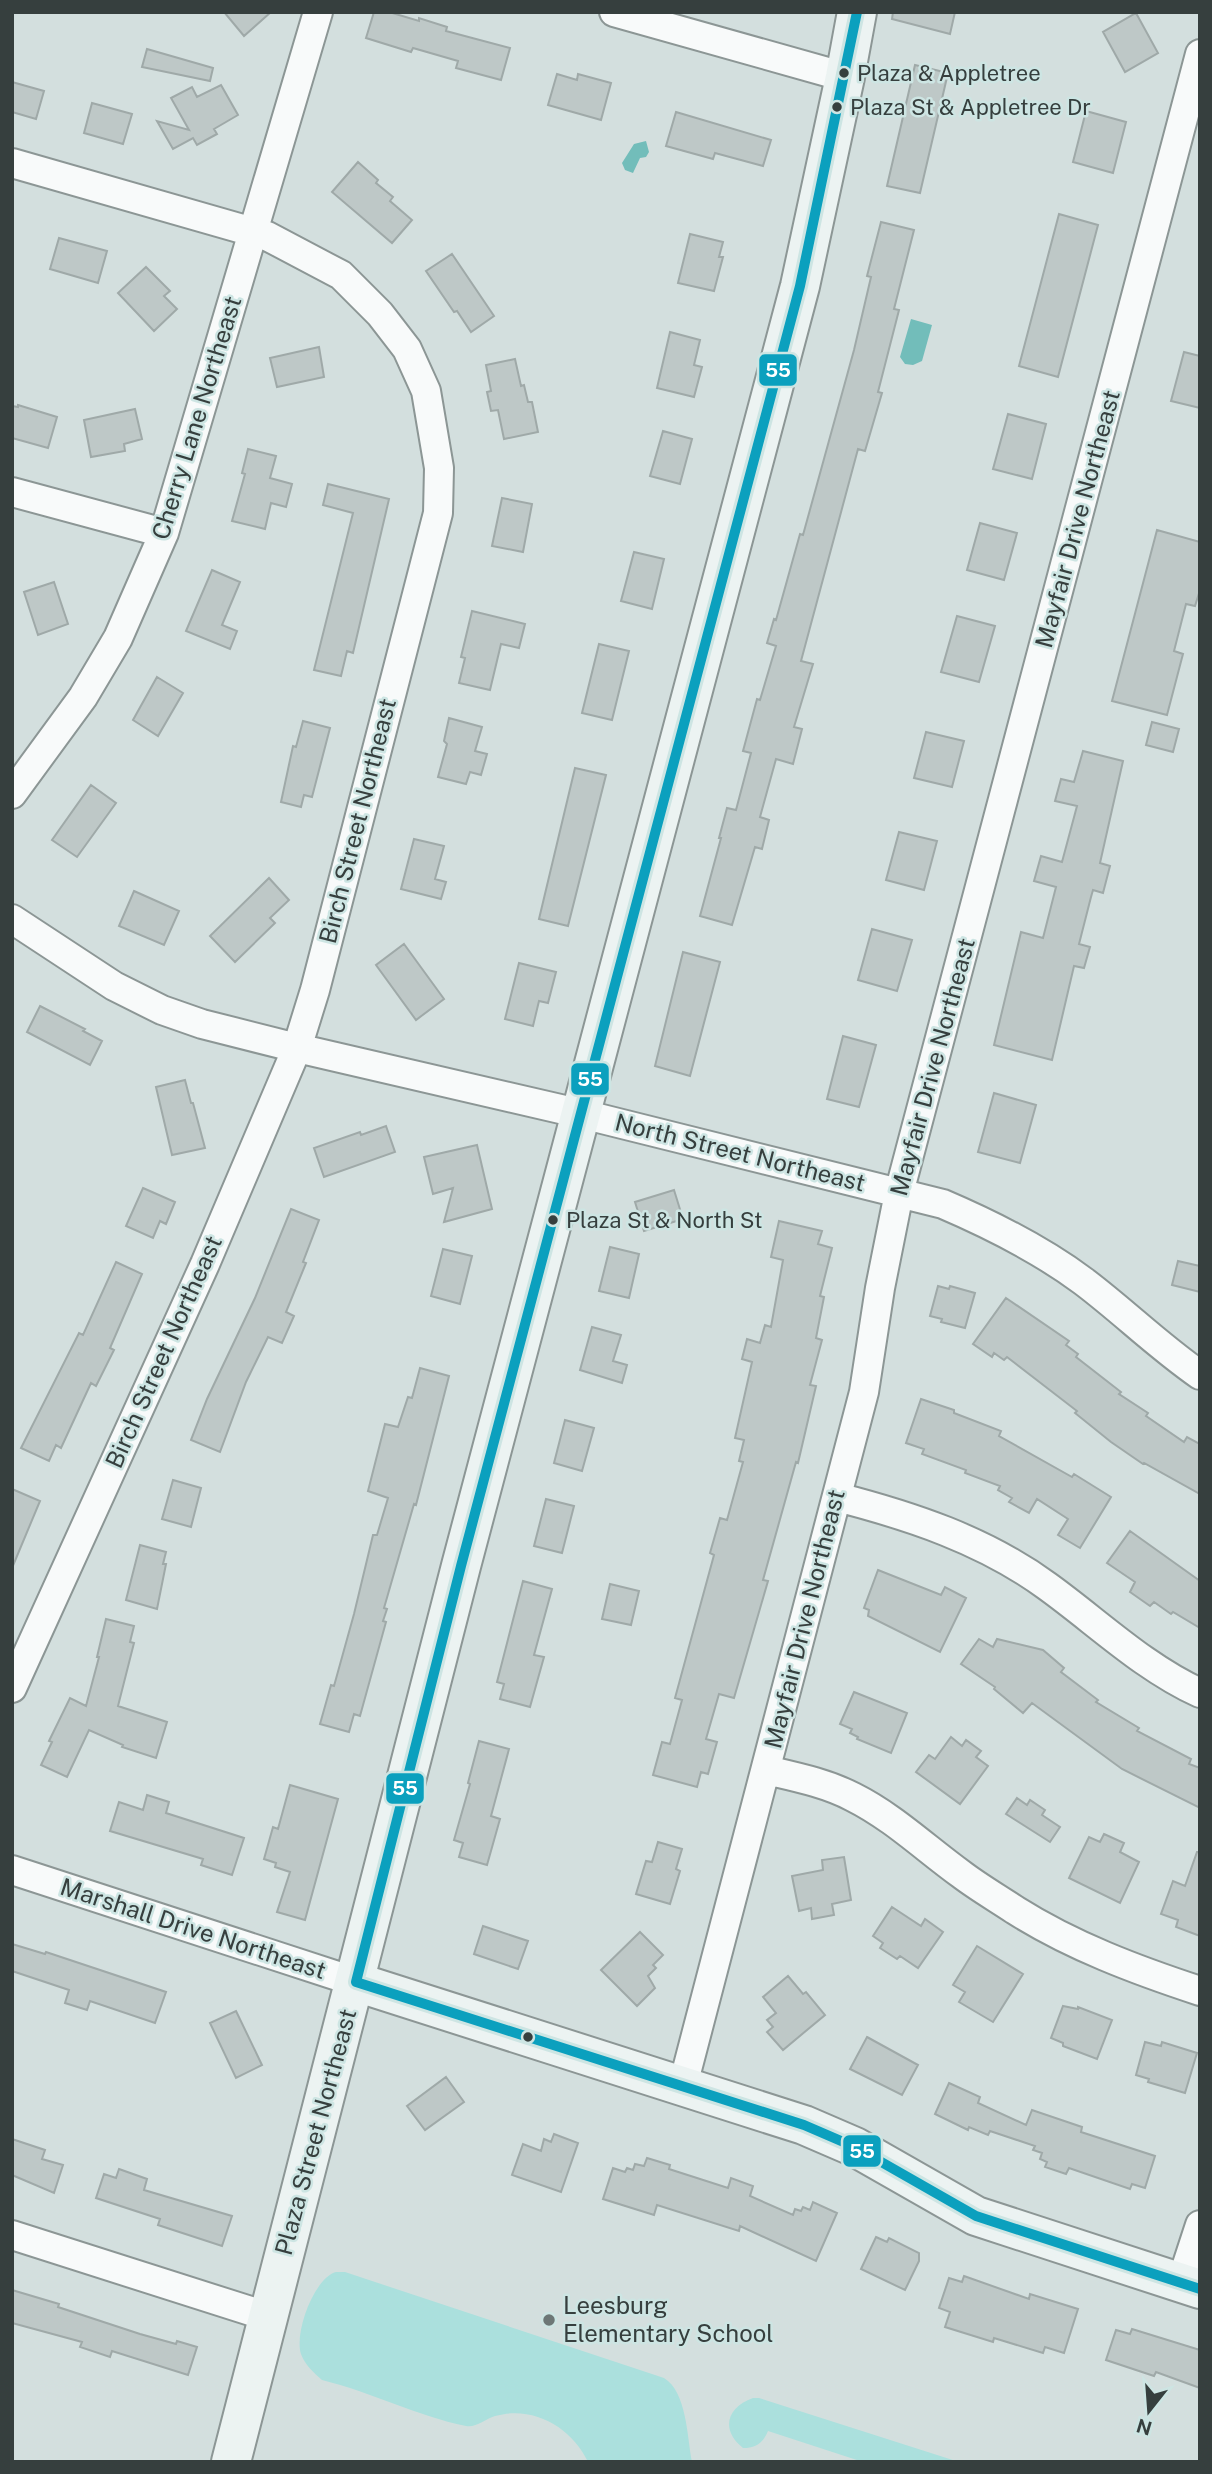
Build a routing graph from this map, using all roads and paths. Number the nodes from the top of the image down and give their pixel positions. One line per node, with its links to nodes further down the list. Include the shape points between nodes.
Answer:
1 (318, 12): 7 (street, Cherry Lane Northeast)
2 (614, 12): 5 (street)
3 (857, 12): 5 (main road, Plaza Street Northeast)
4 (1200, 54): 14 (street, Mayfair Drive Northeast)
5 (845, 77): 13 (main road, Plaza Street Northeast, via 800,286)
6 (12, 163): 7 (street, Birch Street Northeast)
7 (253, 231): 9 (street, Cherry Lane Northeast); 12 (street, Birch Street Northeast, via 341,275 380,314 407,349 426,391 439,468 438,513)
8 (12, 492): 9 (street)
9 (164, 533): 10 (street, Cherry Lane Northeast, via 118,638 83,697)
10 (12, 794)
11 (12, 919): 12 (street, North Street Northeast, via 114,986 162,1010)
12 (297, 1048): 13 (street, North Street Northeast); 17 (street, Birch Street Northeast, via 205,1264)
13 (582, 1114): 14 (street, North Street Northeast); 21 (main road, Plaza Street Northeast)
14 (899, 1193): 15 (street, North Street Northeast, via 943,1204 1036,1249); 16 (street, Mayfair Drive Northeast, via 864,1392)
15 (1200, 1375)
16 (837, 1497): 18 (street, via 948,1530 1000,1556 1046,1584 1144,1661); 19 (street, Mayfair Drive Northeast)
17 (12, 1688)
18 (1200, 1693)
19 (766, 1770): 22 (street, via 853,1797 1017,1912 1091,1950); 23 (street, Mayfair Drive Northeast)
20 (12, 1870): 21 (street, Marshall Drive Northeast)
21 (356, 1982): 23 (main road, Marshall Drive Northeast); 27 (main road, Plaza Street Northeast)
22 (1200, 1991)
23 (683, 2085): 26 (main road, Marshall Drive Northeast, via 856,2147 976,2216)
24 (1200, 2225): 26 (street)
25 (12, 2235): 27 (street)
26 (1190, 2286)
27 (267, 2316): 28 (main road, Plaza Street Northeast)
28 (231, 2462)

